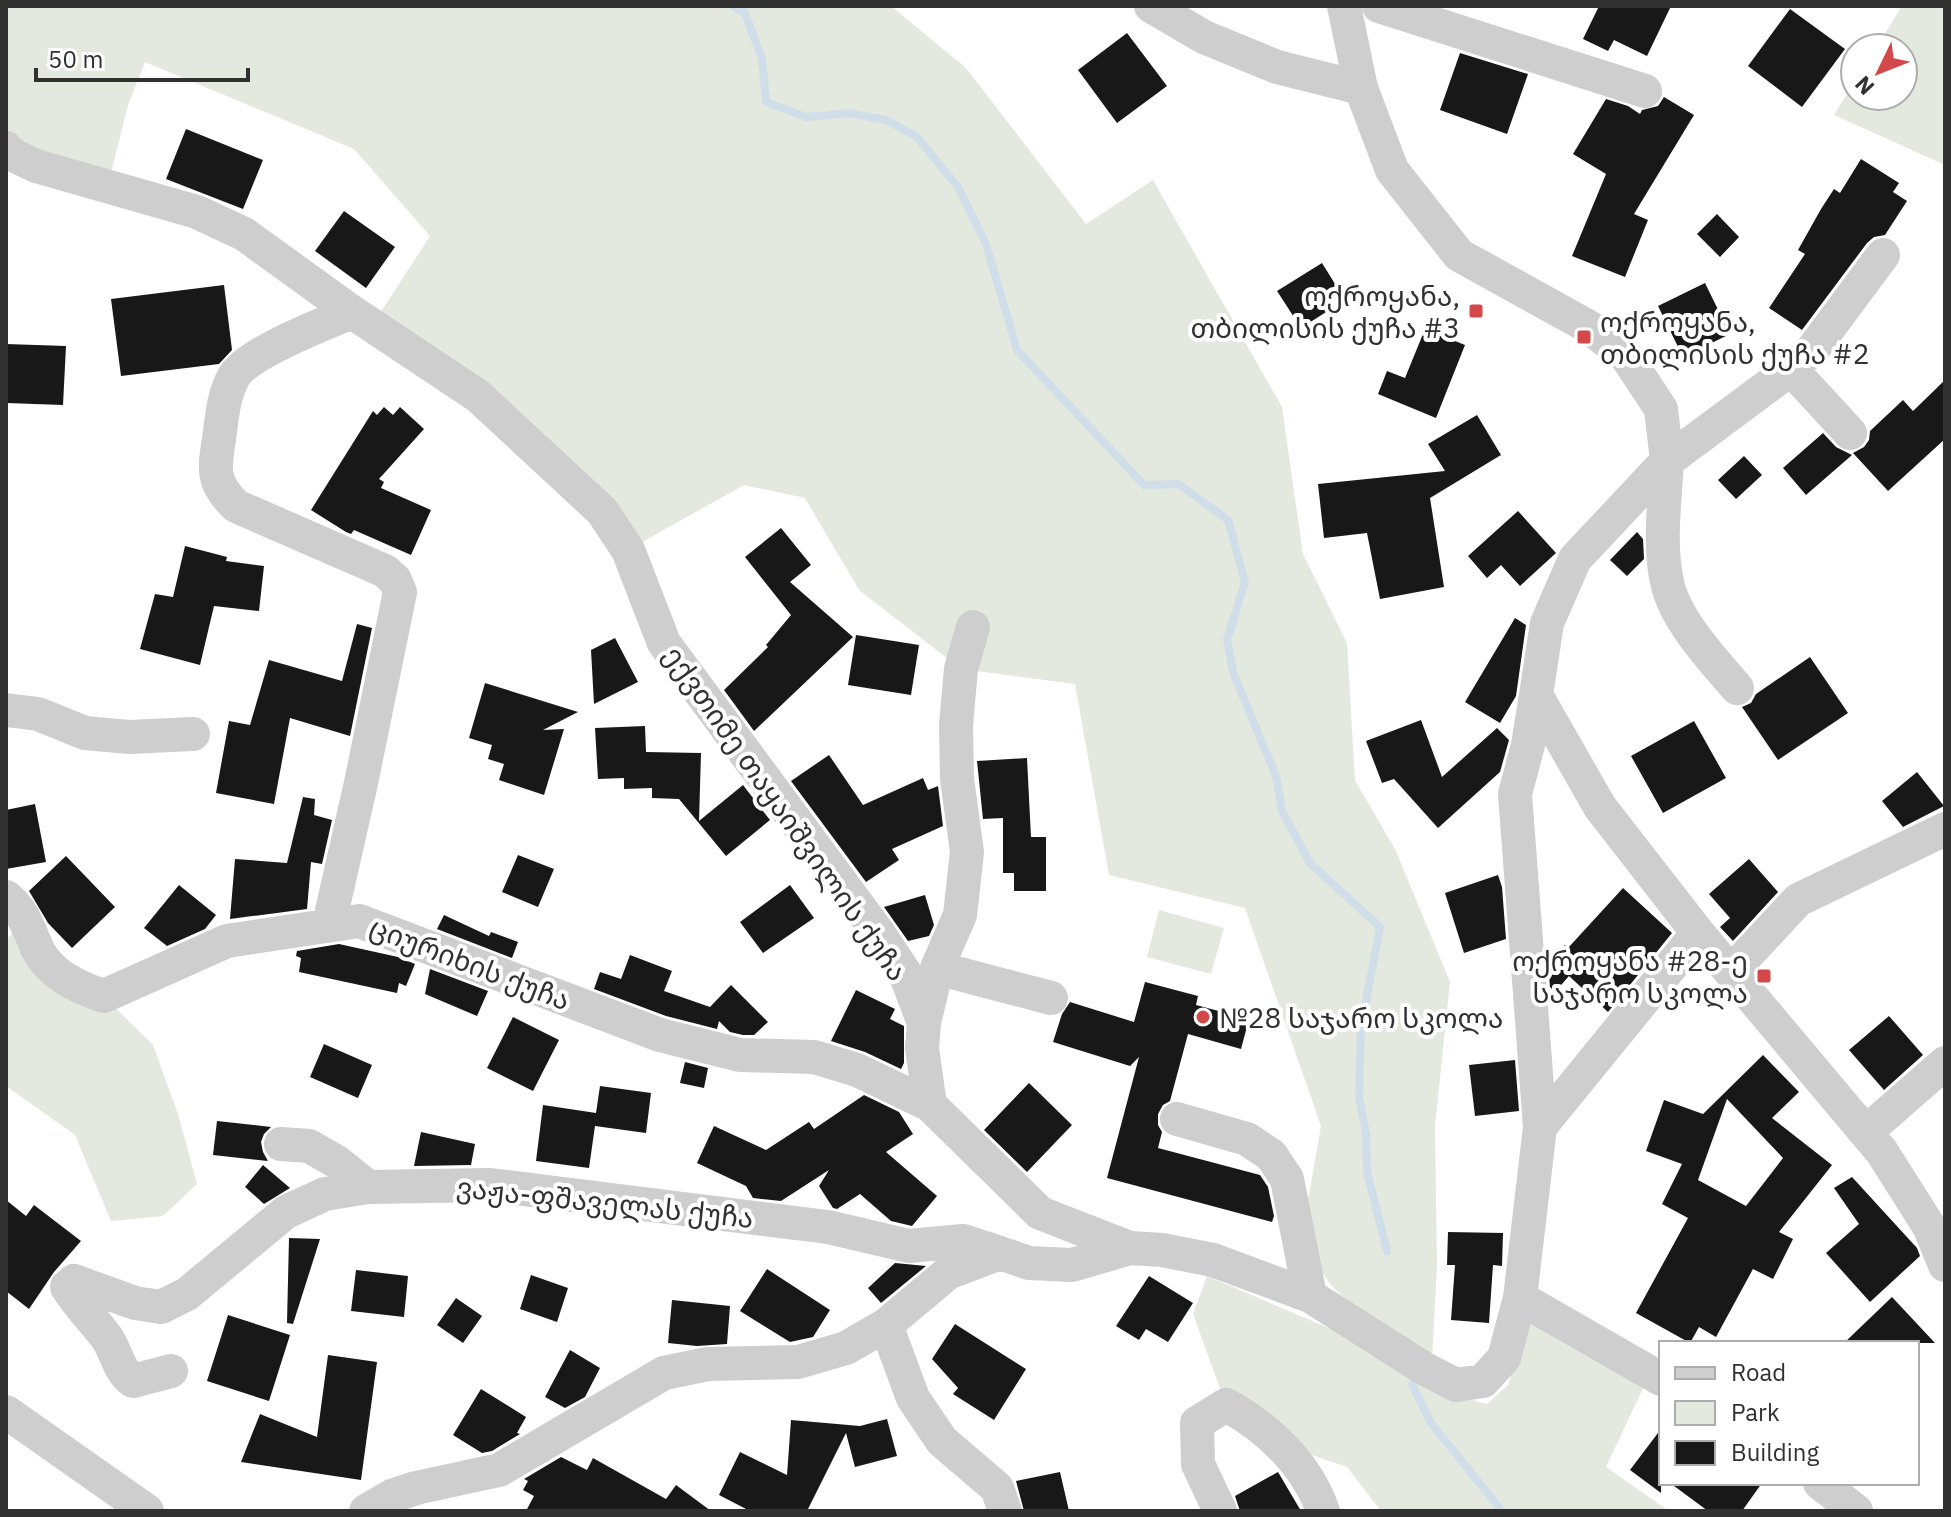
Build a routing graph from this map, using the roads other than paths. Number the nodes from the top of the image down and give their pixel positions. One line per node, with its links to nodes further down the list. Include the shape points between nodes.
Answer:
1 (1151, 6): 4 (street, via 1204,37 1277,67)
2 (1344, 6): 4 (street)
3 (1379, 6): 5 (street)
4 (1361, 88): 11 (street, via 1392,170 1459,255 1589,327 1626,356 1661,409)
5 (1645, 91)
6 (6, 148): 8 (street, ექვთიმე თაყაიშვილის ქუჩა, via 36,166 197,212 244,234)
7 (1883, 255): 9 (street, via 1813,349)
8 (352, 312): 19 (street, via 253,358 234,375 225,397 214,469 222,492 236,506 385,571 400,592); 24 (street, ექვთიმე თაყაიშვილის ქუჩა, via 478,396 602,511 628,550 664,643 877,931 905,973)
9 (1791, 369): 10 (street); 11 (street)
10 (1850, 433)
11 (1667, 461): 13 (street, via 1663,546 1668,587 1703,648); 14 (street, via 1575,559 1547,623)
12 (973, 627): 21 (street, via 961,669 956,725 967,852 960,915)
13 (1737, 688)
14 (1536, 695): 20 (street, via 1600,807); 28 (street, via 1515,794)
15 (6, 710): 16 (street, via 38,714 85,733)
16 (193, 734)
17 (1945, 829): 22 (street, via 1798,900)
18 (6, 897): 19 (street, ციურიხის ქუჩა, via 17,905 47,963 79,988 104,996 227,941)
19 (329, 924): 26 (street, ციურიხის ქუჩა, via 359,921 660,1035 740,1055 814,1057 857,1070)
20 (1698, 933): 22 (street); 28 (street)
21 (937, 968): 23 (street); 24 (street)
22 (1731, 972): 29 (street)
23 (1051, 998)
24 (924, 1023): 26 (street, ექვთიმე თაყაიშვილის ქუჩა)
25 (1945, 1063): 29 (street)
26 (930, 1105): 32 (street, via 1040,1213)
27 (1177, 1119): 35 (street, via 1247,1139 1271,1155 1287,1179)
28 (1540, 1127): 36 (street)
29 (1866, 1132): 34 (street, via 1930,1228)
30 (281, 1144): 31 (street, via 309,1146)
31 (368, 1187): 33 (street, ვაჟა-ფშაველას ქუჩა, via 490,1185 828,1227 909,1246 963,1241); 38 (street, ვაჟა-ფშაველას ქუჩა, via 325,1194 286,1212 187,1294 161,1307 74,1281 67,1287 107,1339 124,1374 133,1381)
32 (1130, 1248): 33 (street, ვაჟა-ფშაველას ქუჩა, via 1072,1265 1029,1263); 35 (street, via 1213,1260)
33 (1000, 1253): 37 (street, via 948,1273)
34 (1945, 1265)
35 (1310, 1296): 36 (street, via 1456,1385 1483,1381 1504,1358)
36 (1520, 1298): 39 (street)
37 (886, 1325): 43 (street, via 846,1348 798,1362 708,1364 664,1373 499,1470 416,1488); 44 (street, via 913,1398 942,1441 997,1488)
38 (171, 1371)
39 (1659, 1378)
40 (6, 1412): 42 (street)
41 (1823, 1485): 47 (street)
42 (147, 1511)
43 (366, 1511)
44 (1005, 1511)
45 (1220, 1511): 46 (street, via 1198,1464 1197,1423 1226,1405 1283,1445)
46 (1323, 1511)
47 (1856, 1511)

